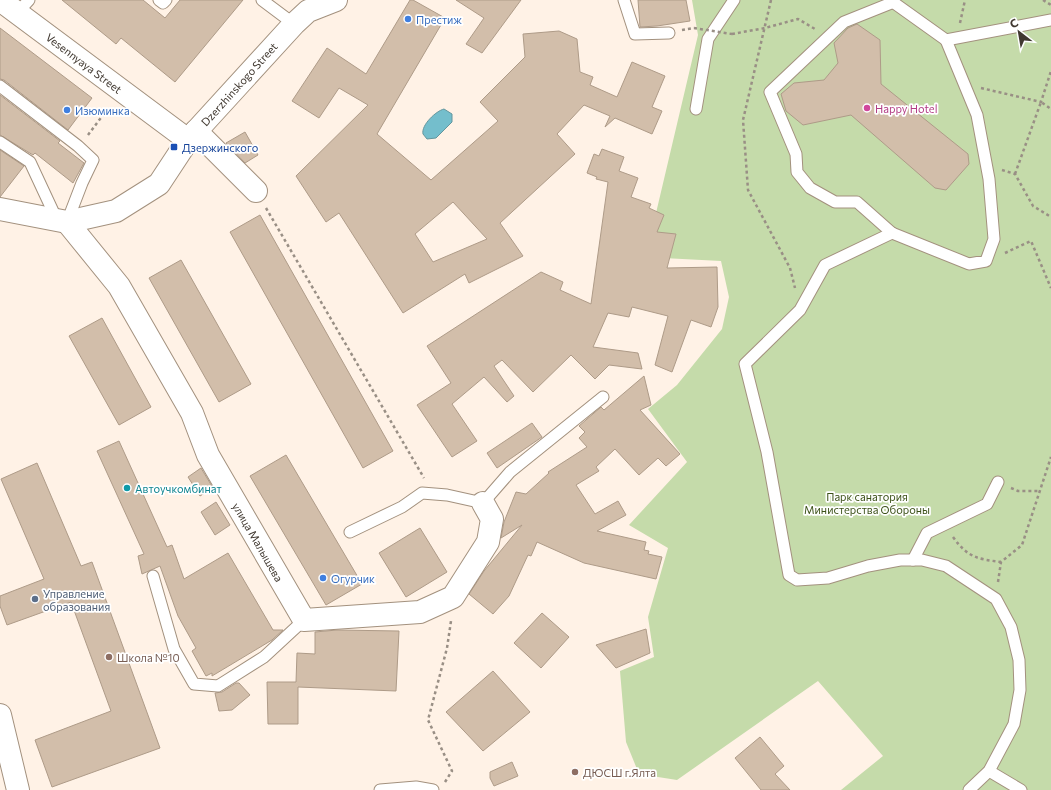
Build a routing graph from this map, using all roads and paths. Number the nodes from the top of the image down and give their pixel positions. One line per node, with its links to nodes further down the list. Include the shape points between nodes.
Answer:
1 (0, 0): 13 (street, Vesennyaya Street)
2 (159, 0): 3 (lane, via 163,3)
3 (166, 0)
4 (262, 0): 15 (lane)
5 (336, 0): 15 (street, Dzerzhinskogo Street, via 308,12)
6 (624, 0): 18 (lane, via 635,34)
7 (734, 0): 27 (lane, via 708,39)
8 (771, 0): 17 (path)
9 (965, 0): 20 (path)
10 (1043, 0): 12 (path)
11 (892, 1): 19 (lane, via 844,22); 21 (lane)
12 (1051, 5)
13 (23, 7): 25 (street, Vesennyaya Street)
14 (1051, 20): 20 (lane)
15 (294, 24): 29 (street, Dzerzhinskogo Street)
16 (694, 28): 17 (path, bridge, via 732,34)
17 (765, 28): 19 (path, via 798,19); 41 (path, via 743,120 748,190 790,268)
18 (669, 33)
19 (829, 36): 38 (lane, via 770,92 796,154 797,172 810,188 835,202 857,202)
20 (957, 37): 21 (lane)
21 (946, 40): 23 (lane)
22 (1051, 71): 26 (path)
23 (964, 84): 26 (path); 39 (lane, via 977,115 989,179 994,239)
24 (0, 86): 31 (lane)
25 (122, 91): 29 (street, Vesennyaya Street); 31 (path)
26 (1041, 102): 28 (path); 33 (path)
27 (696, 109)
28 (1051, 109)
29 (192, 136): 34 (street, Vesennyaya Street); 37 (street, Dzerzhinskogo Street, via 160,184 116,211)
30 (0, 142): 37 (lane, via 30,162)
31 (79, 147): 37 (lane, via 93,160)
32 (999, 169): 33 (path)
33 (1015, 174): 36 (path, via 1033,206)
34 (256, 190): 46 (path)
35 (0, 209): 37 (street, Dzerzhinskogo Street)
36 (1051, 217)
37 (62, 221): 55 (street, улица Малышева, via 119,286 192,413 208,455)
38 (892, 233): 39 (lane, via 969,264); 41 (lane, via 825,265)
39 (986, 261): 40 (path, via 1031,241)
40 (1051, 288)
41 (800, 310): 50 (lane, via 745,364 767,452 789,575 797,580 828,578 868,566)
42 (603, 397): 47 (lane, via 510,472)
43 (1051, 457): 45 (path)
44 (998, 482): 45 (path, via 1018,491); 48 (lane, via 987,504)
45 (1040, 491): 51 (path, via 1022,545)
46 (433, 494): 47 (lane); 49 (lane, via 422,493 402,507)
47 (483, 503): 53 (street, via 492,519 488,542)
48 (944, 525): 50 (lane, via 927,533); 51 (path, via 958,544 977,559)
49 (350, 532)
50 (913, 560): 54 (lane, via 946,566)
51 (1001, 562): 54 (path)
52 (154, 576): 55 (lane, via 174,649 194,684 218,686 264,657)
53 (453, 597): 55 (street, via 420,612); 58 (path, via 447,648 428,720 452,770)
54 (996, 599): 57 (lane, via 1011,627 1019,660 1020,690 1014,724)
55 (304, 620)
56 (0, 715): 59 (street)
57 (989, 771): 62 (lane); 63 (lane)
58 (445, 784)
59 (18, 790)
60 (380, 790): 61 (lane, via 416,787)
61 (433, 790)
62 (969, 790)
63 (1021, 790)

